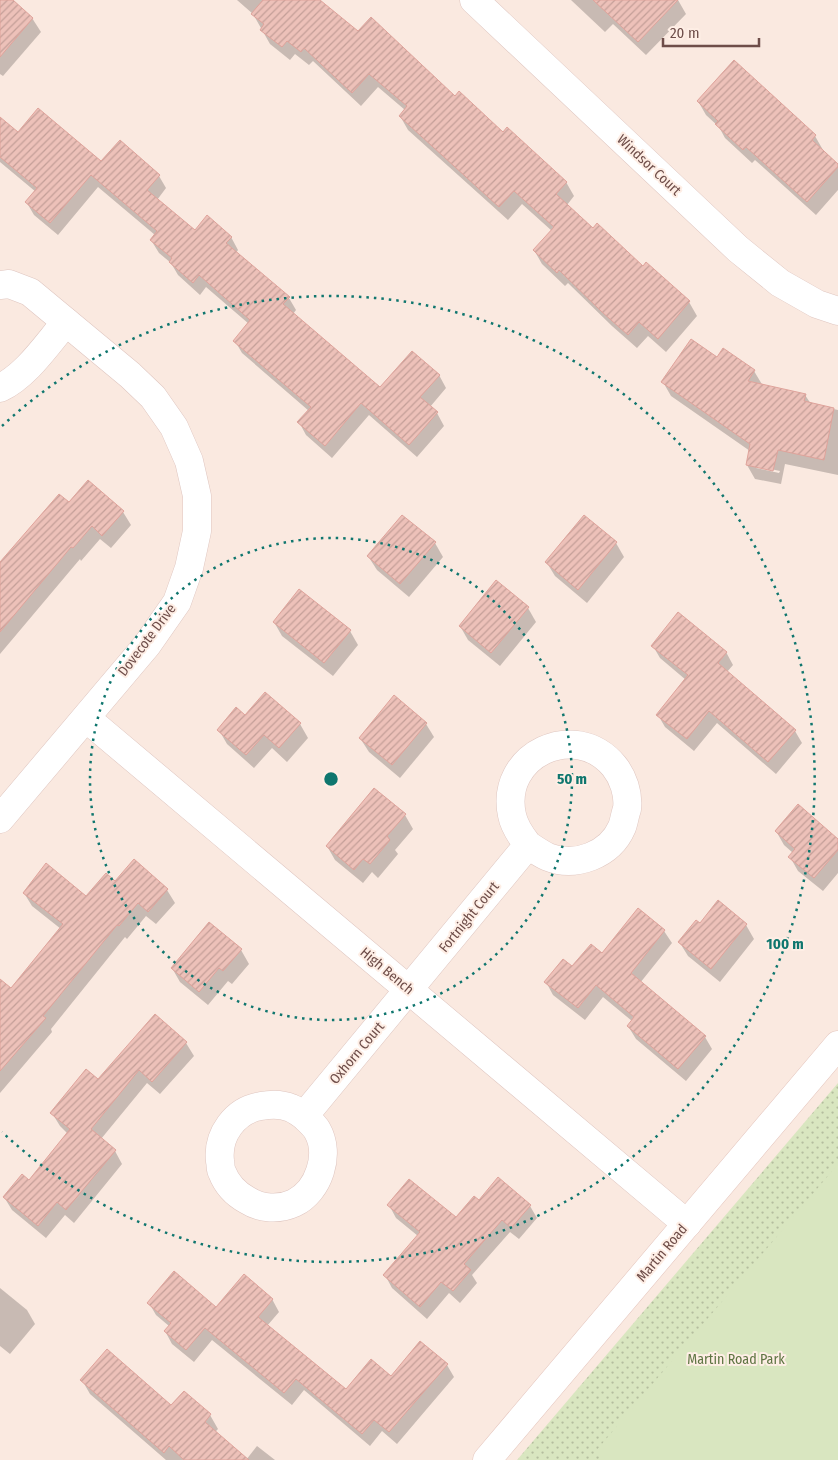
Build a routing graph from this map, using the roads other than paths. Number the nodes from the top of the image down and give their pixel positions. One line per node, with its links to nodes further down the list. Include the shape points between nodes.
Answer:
1 (474, 0): 3 (street, Windsor Court, via 738,249 780,283 817,304)
2 (0, 285): 4 (street, Dovecote Drive, via 9,284 30,292)
3 (838, 311)
4 (66, 322): 5 (street, via 24,371); 6 (street, Dovecote Drive, via 152,397 174,427 189,461 197,496 197,532 177,602 147,645)
5 (0, 388)
6 (86, 718): 7 (street, Dovecote Drive); 9 (street, High Bench)
7 (0, 820)
8 (528, 845): 8 (street, via 547,857 564,861 595,855 610,844 622,827 627,794 620,774 607,758 590,748 557,744 536,753 522,768 513,783 510,800 518,832); 9 (street, Fortnight Court)
9 (409, 990): 11 (street, Oxhorn Court); 12 (street, High Bench)
10 (838, 1045): 12 (street, Martin Road)
11 (304, 1116)
12 (687, 1224): 13 (street, Martin Road)
13 (487, 1460)

